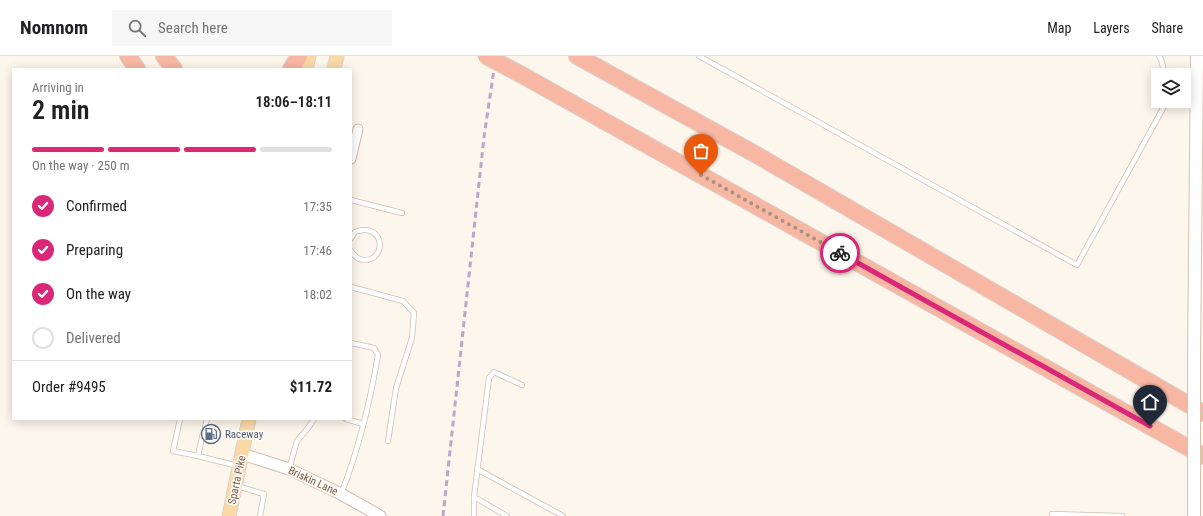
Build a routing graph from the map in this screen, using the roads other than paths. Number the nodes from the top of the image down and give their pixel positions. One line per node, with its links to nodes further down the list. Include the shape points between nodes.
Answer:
1 (128, 56): 11 (highway)
2 (164, 56): 12 (highway)
3 (299, 56): 13 (highway)
4 (309, 56): 14 (main road)
5 (337, 56): 15 (main road)
6 (486, 56): 39 (highway, bridge)
7 (576, 56): 28 (highway, via 762,158)
8 (699, 56): 18 (lane, via 1077,265)
9 (1158, 56): 16 (lane)
10 (1197, 56): 17 (main road)
11 (136, 68)
12 (173, 68)
13 (292, 68)
14 (306, 68)
15 (334, 68)
16 (1163, 68)
17 (1199, 79): 54 (main road, bridge)
18 (1163, 108)
19 (358, 129): 20 (street)
20 (352, 155)
21 (352, 200): 22 (lane)
22 (402, 213)
23 (352, 236): 24 (lane, via 355,232 368,230 378,237 380,245 377,254 369,260 359,259)
24 (352, 252)
25 (352, 287): 37 (lane, via 403,301 414,313 412,338 396,388)
26 (352, 343): 34 (lane, via 374,348 378,355)
27 (522, 385): 42 (lane, via 494,372 489,378)
28 (1203, 413)
29 (180, 420): 38 (lane, via 173,451)
30 (207, 420): 35 (lane)
31 (249, 420): 40 (main road, Sparta Pike)
32 (313, 420): 41 (lane, via 297,441)
33 (349, 420): 34 (lane)
34 (363, 424): 44 (lane)
35 (205, 427)
36 (203, 433): 38 (lane)
37 (388, 441)
38 (198, 456): 40 (lane)
39 (1203, 456)
40 (241, 460): 41 (street, Briskin Lane); 43 (main road, Sparta Pike)
41 (288, 469): 44 (street, Briskin Lane)
42 (477, 469): 45 (lane); 51 (lane)
43 (236, 485): 46 (main road, Sparta Pike); 47 (lane, via 264,494)
44 (341, 494): 48 (street, Briskin Lane)
45 (474, 498): 49 (lane); 50 (lane)
46 (229, 516)
47 (260, 516)
48 (380, 516)
49 (474, 516)
50 (507, 516)
51 (563, 516)
52 (1052, 516): 53 (lane)
53 (1122, 516)
54 (1194, 516)

